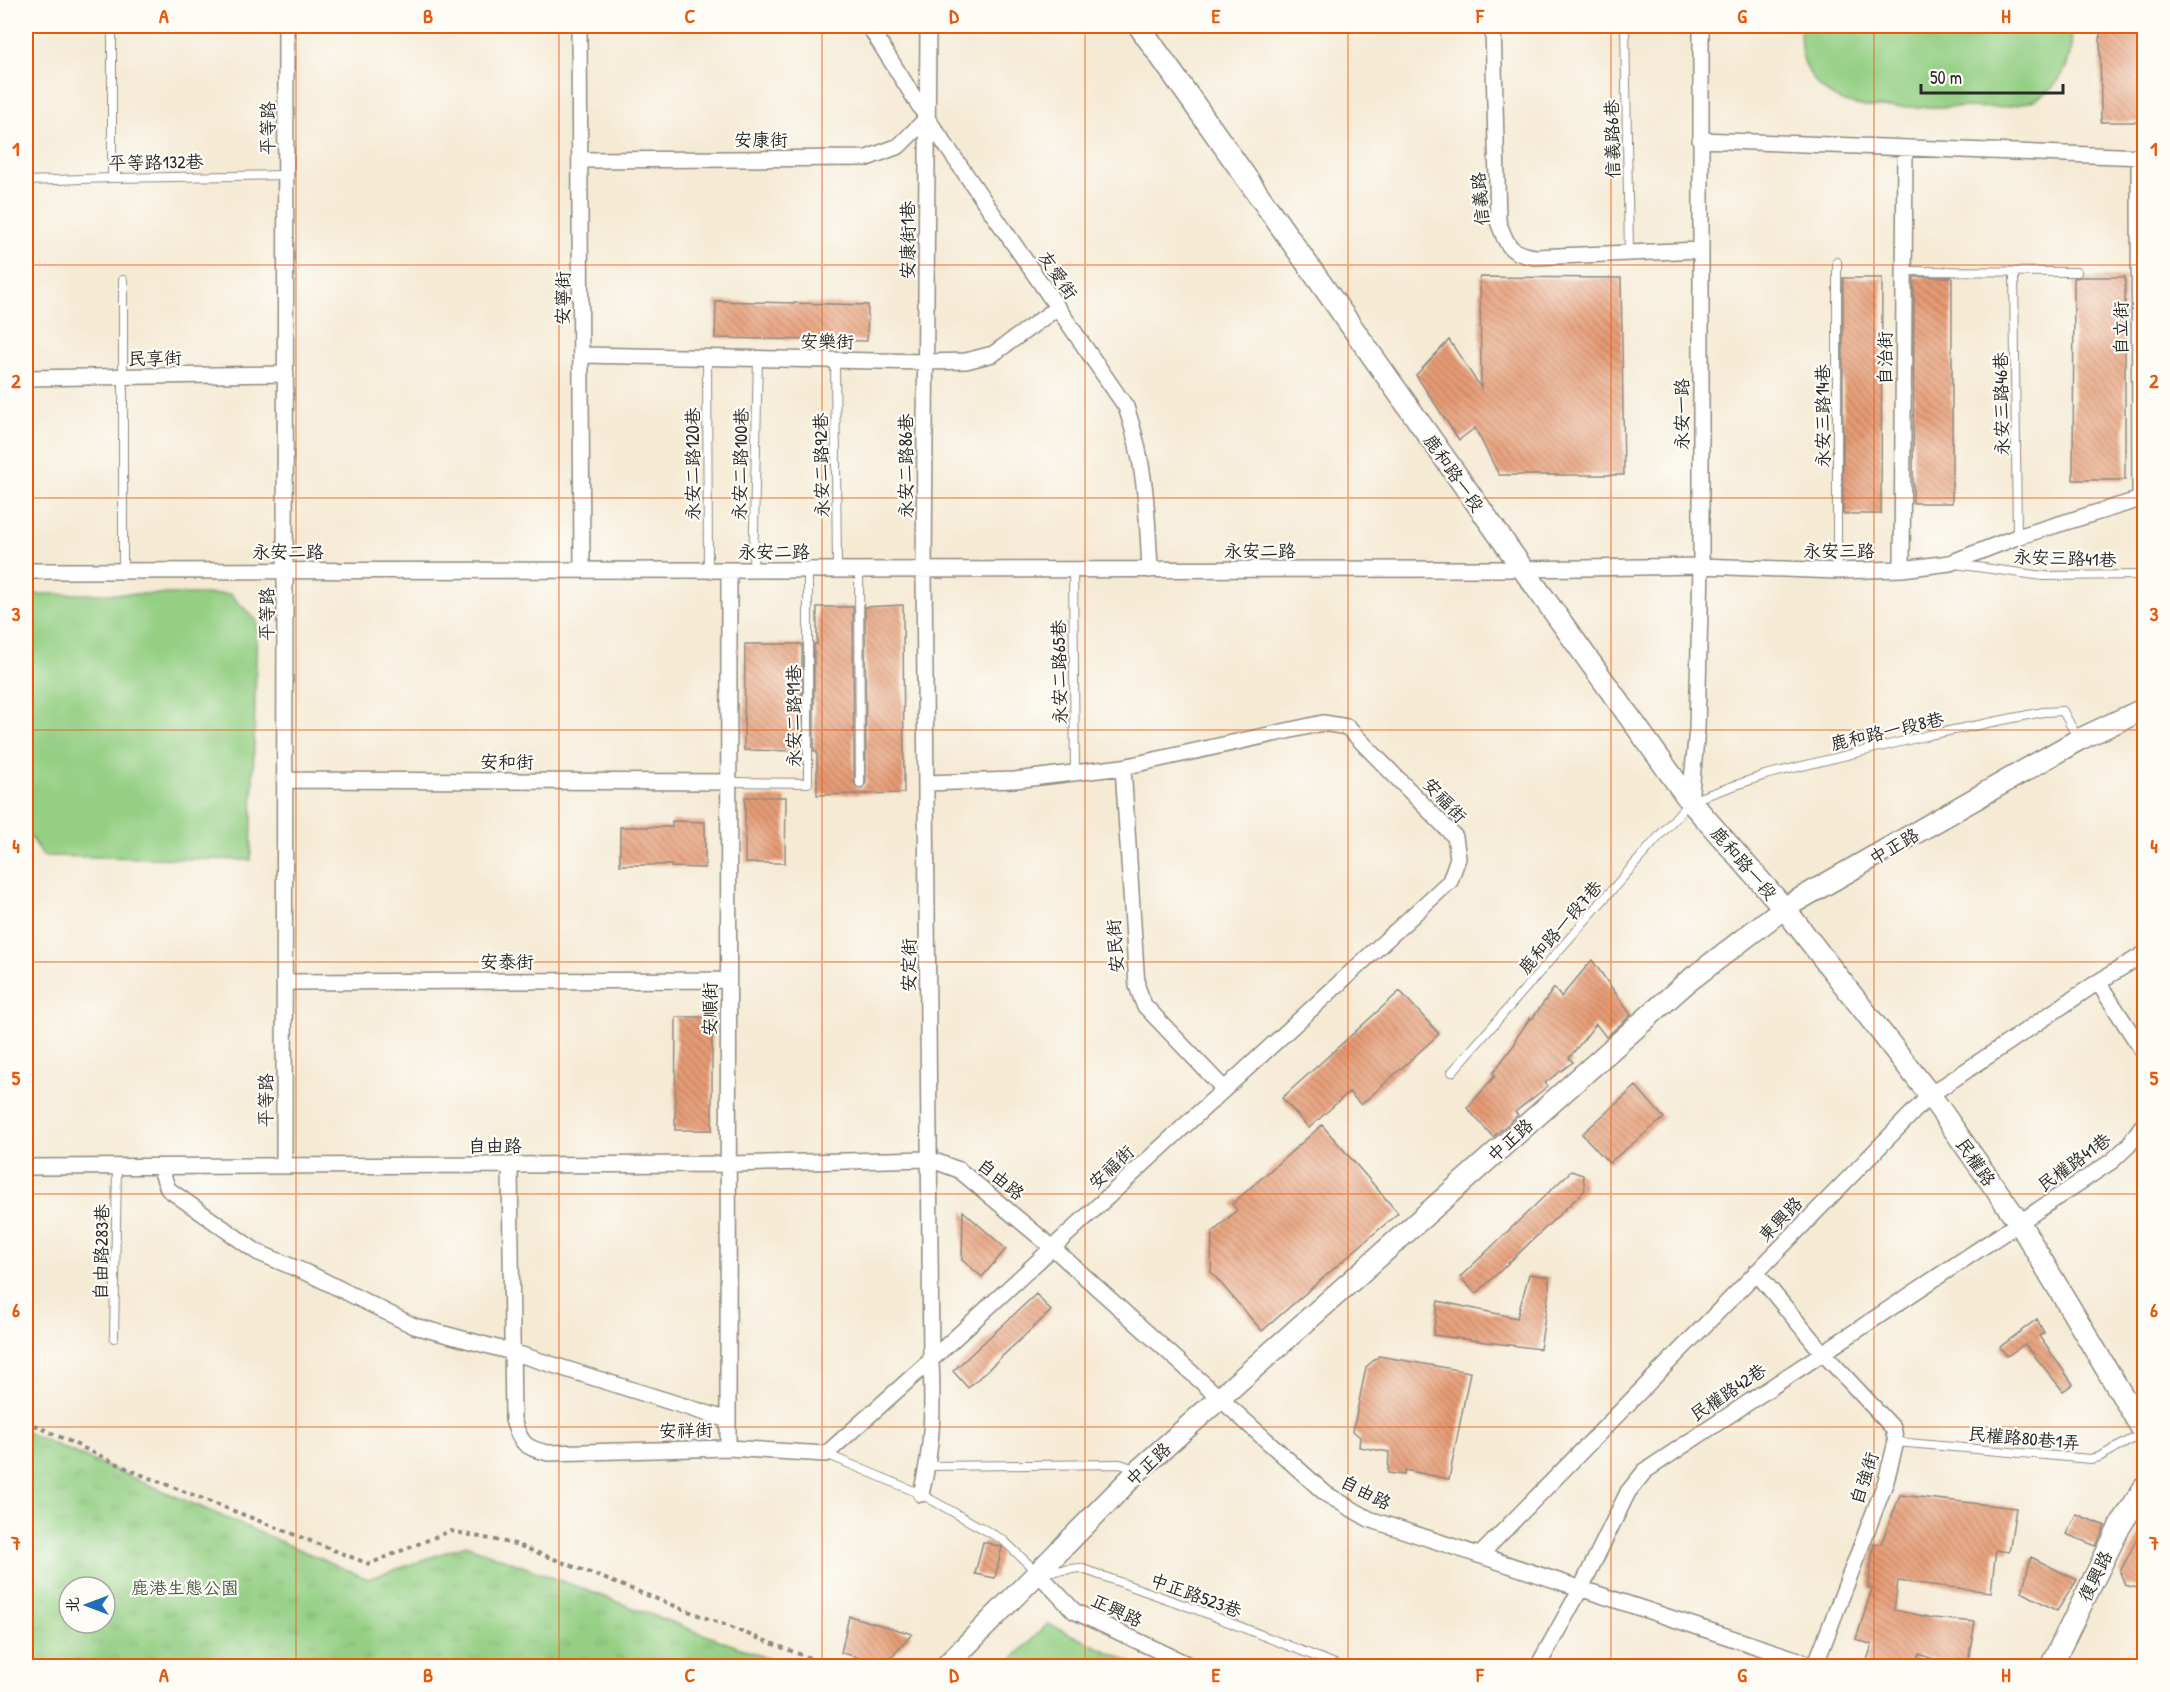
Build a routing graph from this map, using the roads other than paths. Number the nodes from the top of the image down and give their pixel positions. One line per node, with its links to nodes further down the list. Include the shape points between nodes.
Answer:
1 (111, 26): 16 (lane)
2 (286, 26): 15 (street, 平等路)
3 (579, 26): 14 (street, 安寧街)
4 (869, 26): 10 (street, 友愛街)
5 (928, 26): 10 (street, 安康街1巷)
6 (1139, 26): 38 (main road, 鹿和路一段)
7 (1493, 26): 19 (street, 信義路, via 1498,221 1506,242 1518,254 1535,256)
8 (1625, 26): 19 (lane, 信義路6巷)
9 (1701, 26): 11 (street, 永安一路)
10 (927, 117): 14 (street, 安康街, via 899,146 867,158); 25 (street, 友愛街); 30 (street, 安康街1巷)
11 (1700, 140): 12 (street); 18 (street, 永安一路)
12 (1905, 148): 13 (street); 21 (street, 自治街)
13 (2142, 157): 34 (street, 自立街)
14 (581, 160): 26 (street, 安寧街)
15 (286, 175): 16 (lane, 平等路132巷); 31 (street, 平等路)
16 (112, 178): 17 (lane, 平等路132巷)
17 (26, 181)
18 (1700, 250): 19 (street, 信義路); 37 (street, 永安一路)
19 (1629, 253)
20 (1837, 262): 53 (lane, 永安三路14巷)
21 (1904, 271): 22 (lane); 39 (street, 自治街)
22 (2014, 272): 23 (lane); 35 (lane, 永安三路46巷)
23 (2077, 272)
24 (123, 280): 33 (lane)
25 (1057, 308): 30 (street, 安樂街, via 993,354 966,361); 49 (street, 友愛街, via 1126,407 1144,477)
26 (581, 355): 27 (street, 安樂街); 41 (street, 安寧街)
27 (706, 357): 28 (street, 安樂街); 42 (lane, 永安二路120巷)
28 (758, 359): 29 (street, 安樂街); 44 (lane, 永安二路100巷)
29 (835, 360): 30 (street, 安樂街); 45 (lane, 永安二路92巷)
30 (926, 362): 47 (street, 永安二路86巷)
31 (286, 374): 33 (street, 民享街); 40 (street, 平等路)
32 (26, 378): 33 (street, 民享街)
33 (123, 378): 51 (lane)
34 (2142, 499): 35 (street, 永安三路)
35 (2017, 537): 36 (street, 永安三路)
36 (1950, 563): 39 (street, 永安三路); 54 (lane, 永安三路41巷, via 2043,576)
37 (1701, 566): 38 (street, 永安三路); 53 (street, 永安三路); 63 (street, 永安一路, via 1697,729)
38 (1522, 569): 49 (street, 永安二路); 63 (main road, 鹿和路一段)
39 (1902, 569): 53 (street, 永安三路)
40 (286, 570): 41 (street, 永安二路); 51 (street, 永安二路); 59 (street, 平等路)
41 (582, 570): 42 (street, 永安二路)
42 (708, 570): 43 (street, 永安二路)
43 (729, 570): 44 (street, 永安二路); 60 (street, 安順街)
44 (753, 570): 52 (street, 永安二路)
45 (837, 570): 46 (street, 永安二路); 52 (street, 永安二路)
46 (859, 570): 47 (street, 永安二路); 61 (lane)
47 (924, 570): 48 (street, 永安二路); 62 (street, 安定街)
48 (1073, 570): 49 (street, 永安二路); 58 (lane, 永安二路65巷)
49 (1150, 570)
50 (26, 571): 51 (street, 永安二路)
51 (123, 571)
52 (808, 571): 60 (lane, 永安二路91巷, via 808,783)
53 (1837, 571)
54 (2145, 575)
55 (2145, 709): 56 (main road, 中正路)
56 (2078, 740): 63 (lane, 鹿和路一段8巷, via 2063,711 2043,712 1765,775); 64 (main road, 中正路)
57 (1123, 767): 58 (street, 安福街); 71 (street, 安民街, via 1137,986 1144,1005); 71 (street, 安福街, via 1323,723 1347,728 1455,837 1458,858 1450,881)
58 (1075, 774): 62 (street, 安福街)
59 (285, 780): 60 (street, 安和街); 67 (street, 平等路)
60 (729, 782): 66 (street, 安順街)
61 (860, 783)
62 (926, 783): 74 (street, 安定街)
63 (1690, 801): 64 (main road, 鹿和路一段); 70 (lane, 鹿和路一段7巷)
64 (1784, 908): 72 (main road, 民權路); 88 (main road, 中正路, via 1686,983)
65 (2145, 954): 68 (street, 東興路)
66 (729, 980): 67 (street, 安泰街); 75 (street, 安順街)
67 (285, 982): 77 (street, 平等路)
68 (2098, 982): 69 (street); 72 (street, 東興路)
69 (2145, 1053)
70 (1452, 1072)
71 (1224, 1089): 82 (street, 安福街)
72 (1930, 1095): 81 (main road, 民權路); 83 (street, 東興路)
73 (2145, 1123): 81 (street, 民權路41巷, via 2112,1161)
74 (929, 1159): 75 (street, 自由路); 82 (street, 自由路, via 959,1170); 87 (street, 安定街)
75 (729, 1164): 76 (street, 自由路); 89 (street, 安順街)
76 (510, 1165): 77 (street, 自由路); 85 (street, 安祥街)
77 (284, 1166): 80 (street, 自由路)
78 (26, 1167): 79 (street, 自由路)
79 (117, 1167): 80 (street, 自由路); 84 (lane, 自由路283巷)
80 (160, 1167): 85 (street, via 168,1190 257,1252 414,1326)
81 (2020, 1224): 86 (street, 民權路42巷); 90 (main road, 民權路)
82 (1053, 1248): 87 (street); 88 (street, 自由路)
83 (1756, 1272): 86 (street, 自強街); 98 (street, 東興路)
84 (114, 1338)
85 (512, 1352): 89 (street); 92 (street, 安祥街, via 513,1420 520,1439 530,1449 549,1452)
86 (1822, 1353): 91 (street, 自強街, via 1893,1428); 100 (street, 民權路42巷, via 1645,1471 1628,1492)
87 (931, 1360): 93 (street); 94 (street, 安定街, via 933,1419)
88 (1220, 1398): 95 (main road, 中正路); 98 (street, 自由路, via 1326,1494 1369,1519)
89 (728, 1420): 92 (street, 安順街)
90 (2145, 1432): 91 (lane, 民權路80巷1弄, via 2090,1459)
91 (1896, 1442): 105 (street, 自強街, via 1886,1480)
92 (728, 1448): 93 (street, 安祥街)
93 (826, 1454): 97 (lane)
94 (928, 1466): 95 (lane, via 1120,1464); 97 (street, 安定街)
95 (1139, 1470): 99 (main road, 中正路)
96 (2145, 1488): 106 (main road, 復興路, via 2119,1528)
97 (921, 1494): 99 (lane, via 1003,1540)
98 (1480, 1555): 100 (street, 自由路)
99 (1038, 1573): 101 (main road, 中正路); 102 (street, 正興路, via 1074,1611); 103 (lane, 中正路523巷, via 1080,1568)
100 (1581, 1588): 104 (street, 民權路42巷); 105 (street, 自由路)
101 (946, 1666)
102 (1191, 1666)
103 (1340, 1666)
104 (1538, 1666)
105 (1816, 1666)
106 (2051, 1666)

